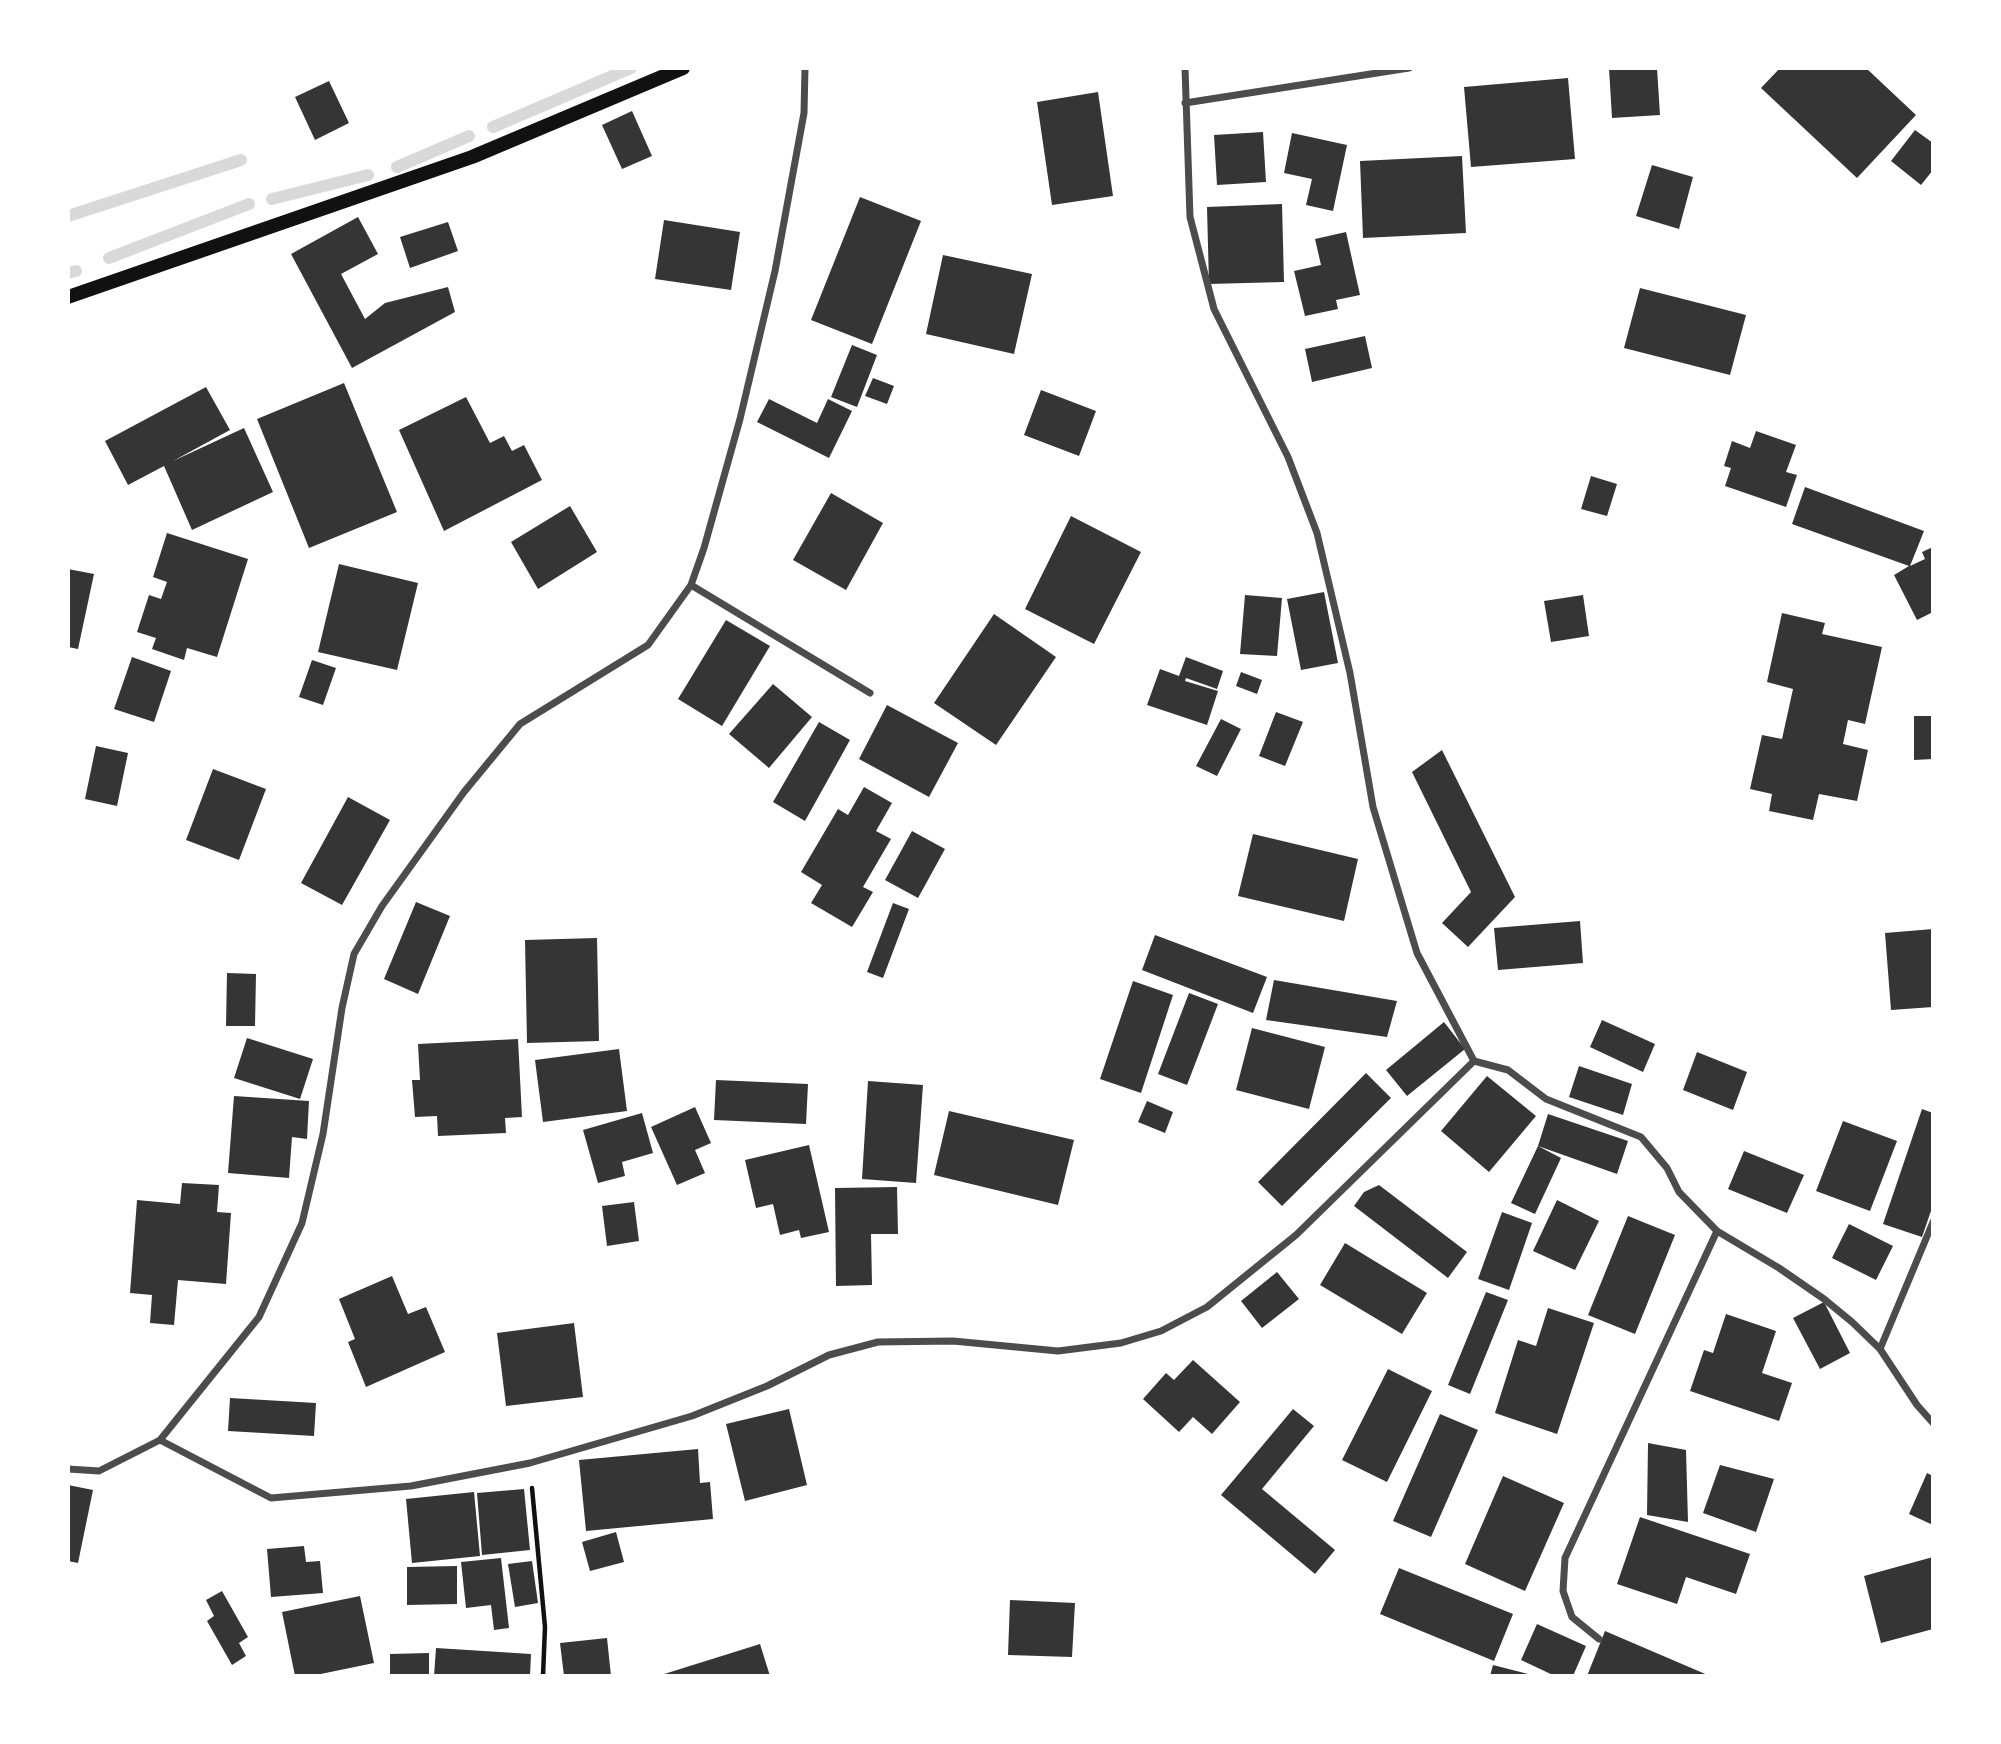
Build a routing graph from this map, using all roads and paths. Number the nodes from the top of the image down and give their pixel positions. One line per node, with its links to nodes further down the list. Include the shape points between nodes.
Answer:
1 (683, 68): 6 (main road, via 472,157)
2 (805, 68): 7 (street, via 804,113 775,271 740,419)
3 (1185, 68): 5 (street)
4 (1409, 68): 5 (street)
5 (1185, 103): 9 (street, via 1190,216 1214,309 1288,457 1317,533 1350,673 1373,807 1417,953)
6 (68, 297)
7 (691, 585): 8 (street); 14 (street, via 648,645 520,724 464,792 382,906 354,954 323,1134 302,1223 259,1317)
8 (870, 693)
9 (1474, 1061): 11 (street, via 1508,1070 1546,1099 1641,1137 1667,1168 1679,1192); 15 (street, via 1296,1235 1207,1307 1161,1331 1121,1343 1058,1352 953,1341 878,1342 829,1355 692,1416)
10 (1933, 1222): 12 (street)
11 (1717, 1231): 12 (street, via 1824,1299); 17 (street, via 1565,1558 1563,1591 1572,1617)
12 (1880, 1349): 13 (street)
13 (1933, 1423)
14 (160, 1440): 15 (street, via 271,1498 411,1486); 16 (street, via 99,1471)
15 (530, 1463): 18 (path, via 545,1627)
16 (68, 1469)
17 (1599, 1639)
18 (543, 1676)

